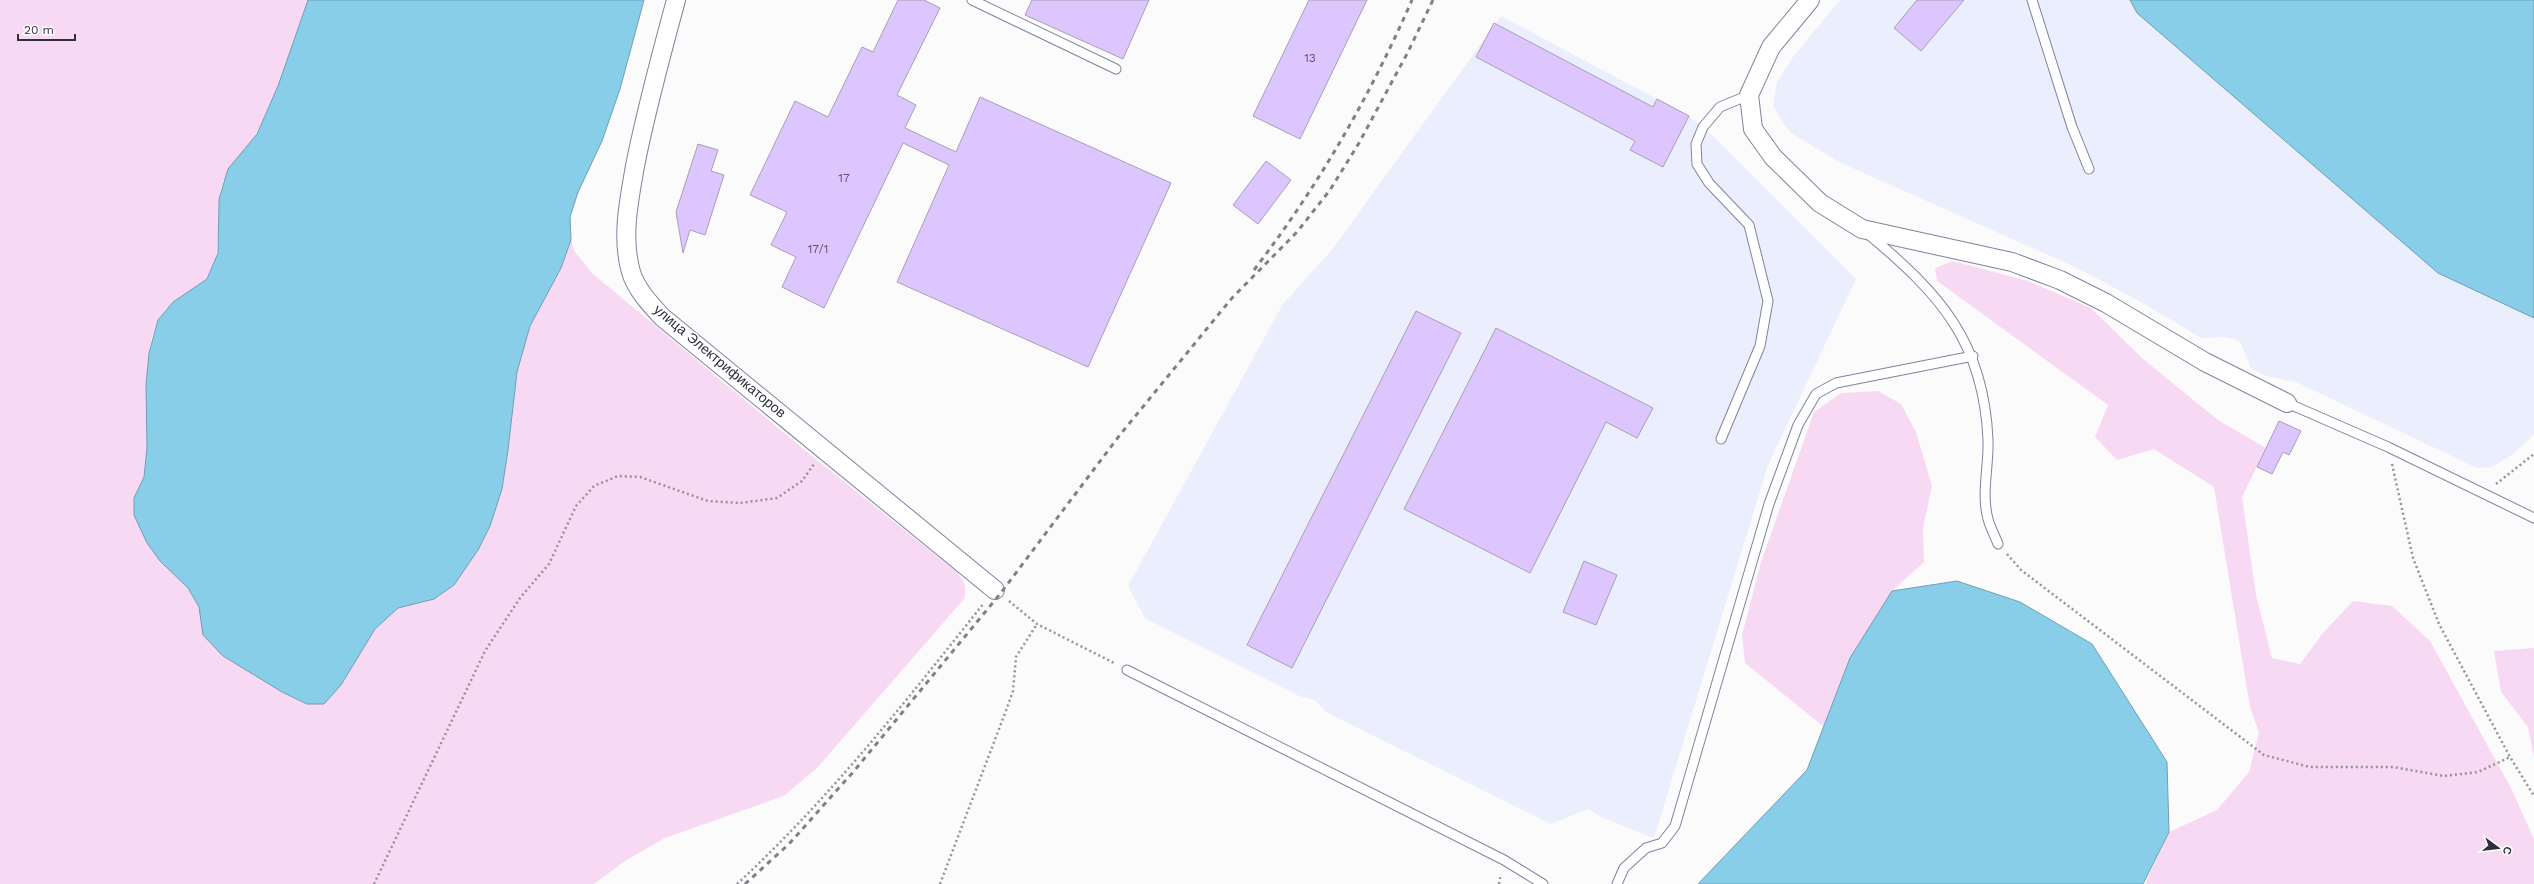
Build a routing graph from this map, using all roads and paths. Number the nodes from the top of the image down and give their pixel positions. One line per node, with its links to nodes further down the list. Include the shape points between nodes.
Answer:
1 (676, 0): 13 (street, улица Электрификаторов, via 645,111 628,207 626,242 632,273 645,298 662,317)
2 (972, 0): 5 (lane)
3 (1810, 0): 6 (street, via 1771,47)
4 (2032, 0): 7 (lane, via 2072,127)
5 (1116, 69)
6 (1748, 95): 8 (street, via 1754,129 1773,157 1820,203); 11 (lane, via 1720,107 1702,127 1696,144 1697,164 1709,183 1749,225 1768,301 1760,346)
7 (2089, 170)
8 (1862, 229): 9 (lane, via 1925,287 1950,316); 10 (street, via 2012,262 2060,280 2106,303 2204,362)
9 (1973, 356): 17 (lane, via 1984,395 1988,441 1985,491 1988,518); 28 (lane, via 1836,382 1816,394 1798,425 1769,504 1676,826 1662,844 1646,848 1624,868)
10 (2287, 403): 12 (lane)
11 (1721, 439)
12 (2388, 448): 15 (lane); 22 (path, via 2413,558 2440,624)
13 (824, 449): 18 (street, улица Электрификаторов); 24 (path, via 802,481 777,498 740,503 708,501 640,477 618,476 594,486 576,506 549,564 520,598 484,651)
14 (2534, 454): 15 (path, via 2502,481)
15 (2480, 492): 16 (lane)
16 (2534, 518)
17 (1998, 544): 22 (path, via 2021,570 2264,755 2310,767 2393,767 2444,776 2478,772)
18 (995, 590): 25 (path, via 850,769 784,841)
19 (1012, 604): 20 (path)
20 (1037, 624): 21 (path); 26 (path, via 1016,657 1013,692)
21 (1127, 670): 27 (lane, via 1504,860)
22 (2510, 757): 23 (path)
23 (2534, 796)
24 (374, 884)
25 (738, 884)
26 (940, 884)
27 (1543, 884)
28 (1617, 884)

